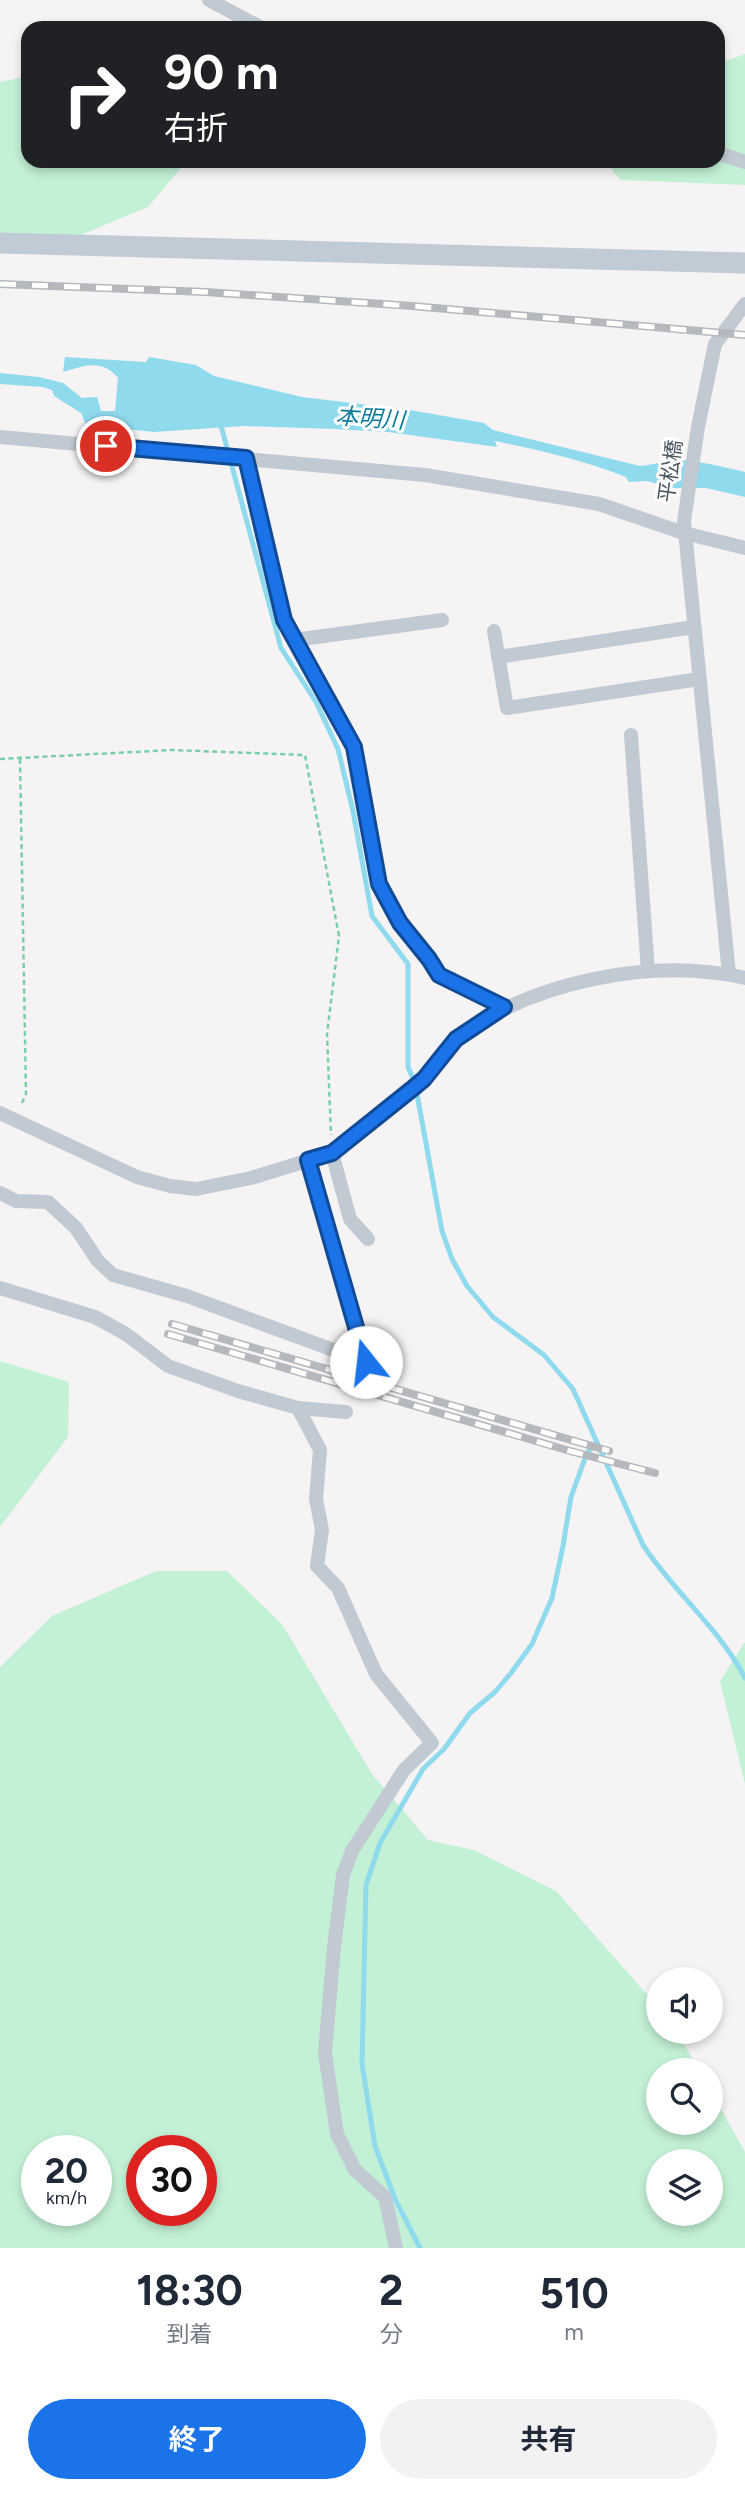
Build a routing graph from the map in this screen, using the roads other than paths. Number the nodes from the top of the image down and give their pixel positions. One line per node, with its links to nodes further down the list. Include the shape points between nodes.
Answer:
1 (215, 2): 2 (street)
2 (249, 21)
3 (725, 155): 4 (street)
4 (745, 162)
5 (0, 243): 6 (street)
6 (745, 262)
7 (745, 304): 10 (street, 平松橋, via 715,344)
8 (0, 437): 9 (street)
9 (243, 458): 10 (street, via 425,475 599,504); 15 (street, via 284,620)
10 (684, 527): 11 (street); 13 (street, 平松橋)
11 (745, 548)
12 (442, 620): 15 (street)
13 (694, 627): 16 (street); 17 (street, 平松橋)
14 (494, 631): 16 (street)
15 (294, 639): 22 (street, via 354,747 379,884 400,923 439,975)
16 (498, 657): 17 (street, via 507,708)
17 (699, 679): 20 (street, 平松橋)
18 (631, 734): 19 (street)
19 (648, 971): 20 (street); 22 (street, via 584,981)
20 (729, 974): 21 (street)
21 (745, 978)
22 (504, 1007): 24 (street, via 456,1039 424,1079)
23 (0, 1113): 25 (street, via 137,1177 170,1186 196,1189)
24 (332, 1153): 25 (street); 27 (street, via 351,1219)
25 (308, 1160): 26 (street, via 370,1364 187,1296 113,1275 76,1228 48,1202 16,1200)
26 (0, 1193)
27 (368, 1239)
28 (0, 1288): 29 (street, via 95,1317 168,1366)
29 (298, 1408): 30 (street); 31 (street, via 320,1450 316,1499 322,1530 317,1566 338,1588 376,1674 432,1743 404,1770 352,1852 343,1875 325,2053 337,2134 355,2170 385,2197)
30 (346, 1412)
31 (396, 2248)

